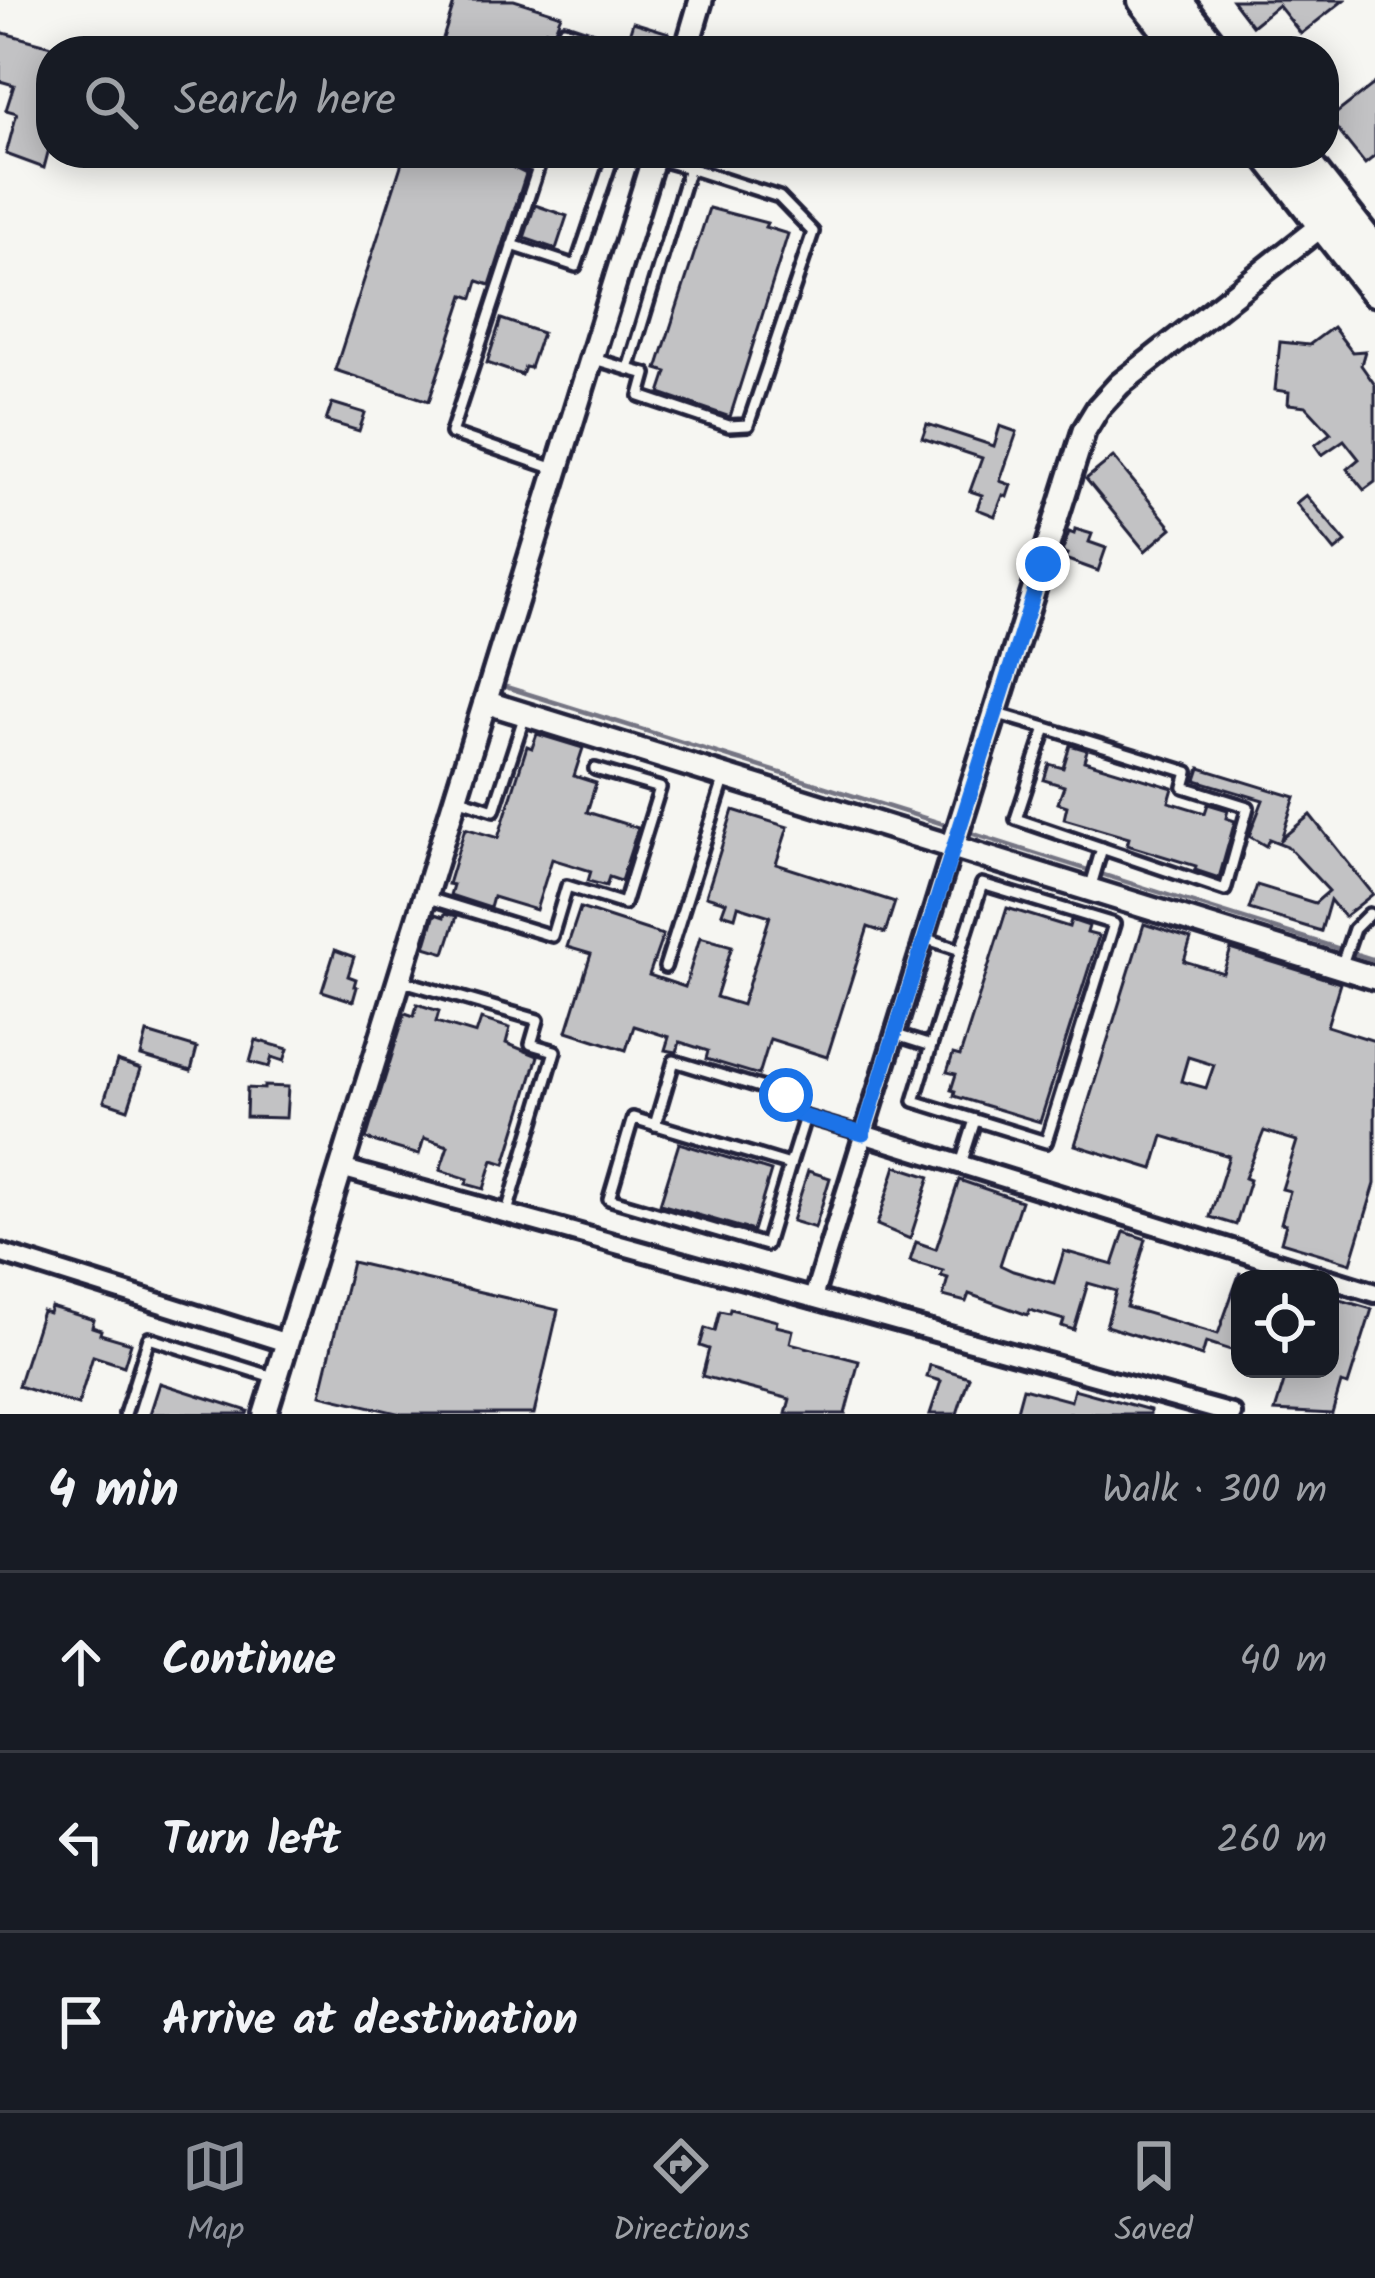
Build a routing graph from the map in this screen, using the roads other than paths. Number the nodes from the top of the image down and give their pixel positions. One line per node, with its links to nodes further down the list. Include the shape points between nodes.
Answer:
1 (701, 0): 4 (street)
2 (1144, 0): 5 (highway)
3 (1174, 0): 6 (highway)
4 (690, 36)
5 (1173, 36)
6 (1203, 36)
7 (535, 168): 14 (lane)
8 (609, 168): 14 (lane, via 576,266)
9 (650, 168): 17 (street)
10 (1282, 168): 13 (highway)
11 (1305, 168): 13 (highway)
12 (689, 169): 18 (lane); 18 (lane, via 779,196 813,232 748,425 729,426 640,395 646,374)
13 (1332, 217): 15 (highway); 16 (highway); 21 (street, via 1098,408)
14 (512, 245): 19 (lane, via 451,433)
15 (1375, 252)
16 (1375, 290)
17 (592, 358): 18 (lane); 19 (street)
18 (628, 369)
19 (555, 469): 20 (street)
20 (485, 702): 22 (street); 28 (street)
21 (995, 713): 23 (lane); 29 (street)
22 (525, 715): 24 (street); 28 (lane, via 494,810)
23 (1046, 728): 30 (lane, via 1016,819); 30 (lane, via 1188,772 1184,787 1248,807 1225,890)
24 (648, 753): 26 (street); 27 (lane)
25 (596, 769): 27 (lane)
26 (725, 776): 29 (street); 37 (lane)
27 (638, 782): 32 (lane, via 659,788 624,904 567,886 552,936)
28 (454, 797): 32 (street)
29 (957, 835): 31 (street); 34 (street)
30 (1102, 848): 31 (lane)
31 (1091, 884): 36 (street)
32 (423, 897): 39 (street)
33 (1369, 914): 36 (lane)
34 (923, 938): 35 (lane); 40 (street)
35 (961, 950): 41 (lane); 43 (lane, via 982,884 1114,925 1046,1142)
36 (1342, 962): 38 (street)
37 (665, 967)
38 (1375, 978)
39 (398, 980): 48 (street); 49 (lane, via 538,1020 531,1044 555,1051)
40 (893, 1034): 41 (lane); 45 (street)
41 (931, 1046): 43 (lane, via 914,1102)
42 (805, 1117): 44 (lane, via 782,1110 786,1095 674,1061); 45 (lane); 47 (lane)
43 (975, 1120): 46 (lane)
44 (655, 1125): 47 (lane); 47 (lane, via 633,1118 609,1198 766,1245)
45 (863, 1134): 46 (street); 54 (street)
46 (961, 1164): 51 (street)
47 (790, 1165)
48 (340, 1168): 49 (street); 55 (street)
49 (507, 1212): 54 (street)
50 (0, 1253): 55 (street)
51 (1301, 1270)
52 (1339, 1282): 53 (street)
53 (1375, 1293)
54 (813, 1298): 59 (street)
55 (287, 1343): 56 (street)
56 (276, 1378): 57 (lane, via 149,1338); 58 (street)
57 (125, 1414)
58 (266, 1414)
59 (1232, 1414)

